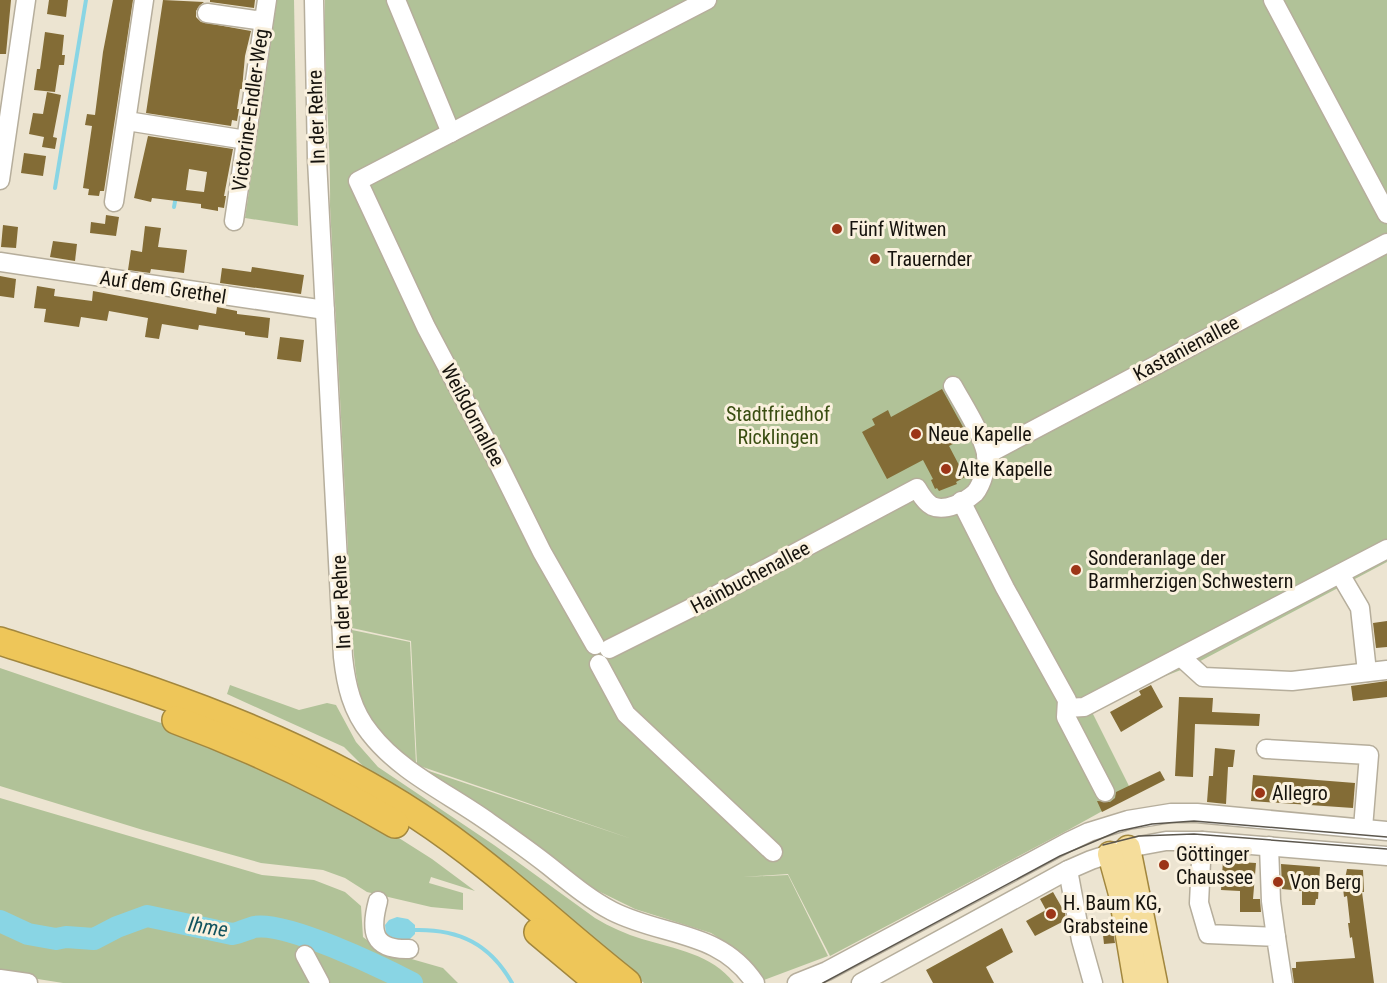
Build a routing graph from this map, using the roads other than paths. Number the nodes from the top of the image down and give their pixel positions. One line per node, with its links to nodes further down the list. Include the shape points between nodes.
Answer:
1 (26, 0): 10 (street)
2 (144, 0): 11 (street)
3 (267, 0): 9 (street, Victorine-Endler-Weg)
4 (314, 0): 20 (street, In der Rehre, via 315,122)
5 (396, 0): 12 (street)
6 (707, 0): 12 (street)
7 (1273, 0): 16 (street)
8 (207, 13): 9 (street)
9 (263, 21): 13 (street, Victorine-Endler-Weg)
10 (6, 106): 14 (street)
11 (127, 121): 13 (street); 15 (street)
12 (451, 133): 27 (street, Weißdornallee, via 358,181 426,327)
13 (246, 140): 17 (street, Victorine-Endler-Weg)
14 (0, 180)
15 (114, 202)
16 (1387, 214)
17 (234, 220)
18 (1387, 243): 22 (street, Kastanienallee)
19 (0, 262): 20 (street, Auf dem Grethel)
20 (325, 310): 53 (street, In der Rehre, via 345,677 364,725 404,766 475,812 585,894 633,919 704,940 741,965)
21 (953, 386): 22 (street)
22 (987, 455): 23 (street, via 978,489)
23 (961, 501): 27 (street, Hainbuchenallee, via 949,507 932,506 916,488); 32 (street, via 1067,700)
24 (1387, 549): 25 (street)
25 (1340, 574): 28 (street); 31 (street, via 1360,608)
26 (0, 641): 52 (highway, via 219,716 325,762 417,815 476,858)
27 (599, 654): 41 (street, Weißdornallee, via 626,714)
28 (1181, 657): 31 (street, via 1203,677 1275,682); 32 (street, via 1084,707)
29 (0, 659): 51 (highway, via 197,728 341,793 410,832 463,869)
30 (1387, 670): 31 (street)
31 (1367, 672)
32 (1066, 708): 34 (street, via 1066,717)
33 (1266, 749): 36 (street, via 1369,755)
34 (1105, 792)
35 (1107, 826): 36 (street, via 1151,815 1197,813); 40 (street, via 1119,831); 54 (street, via 1068,842 827,971)
36 (1363, 828): 37 (street)
37 (1387, 831)
38 (1202, 841): 39 (street); 40 (street, via 1166,841); 45 (street, via 1199,903 1208,934)
39 (1269, 846): 42 (street); 45 (street)
40 (1119, 851): 43 (street); 57 (main road, via 1121,894); 58 (main road)
41 (773, 852)
42 (1387, 856)
43 (1068, 870): 55 (street); 56 (street)
44 (378, 901): 46 (street, via 373,918 377,937 385,946)
45 (1276, 937): 59 (street)
46 (409, 949)
47 (305, 955): 50 (street)
48 (0, 979): 49 (street)
49 (28, 983)
50 (320, 983)
51 (599, 983)
52 (627, 983)
53 (755, 983)
54 (797, 983)
55 (861, 983)
56 (1093, 983)
57 (1136, 983)
58 (1155, 983)
59 (1283, 983)

